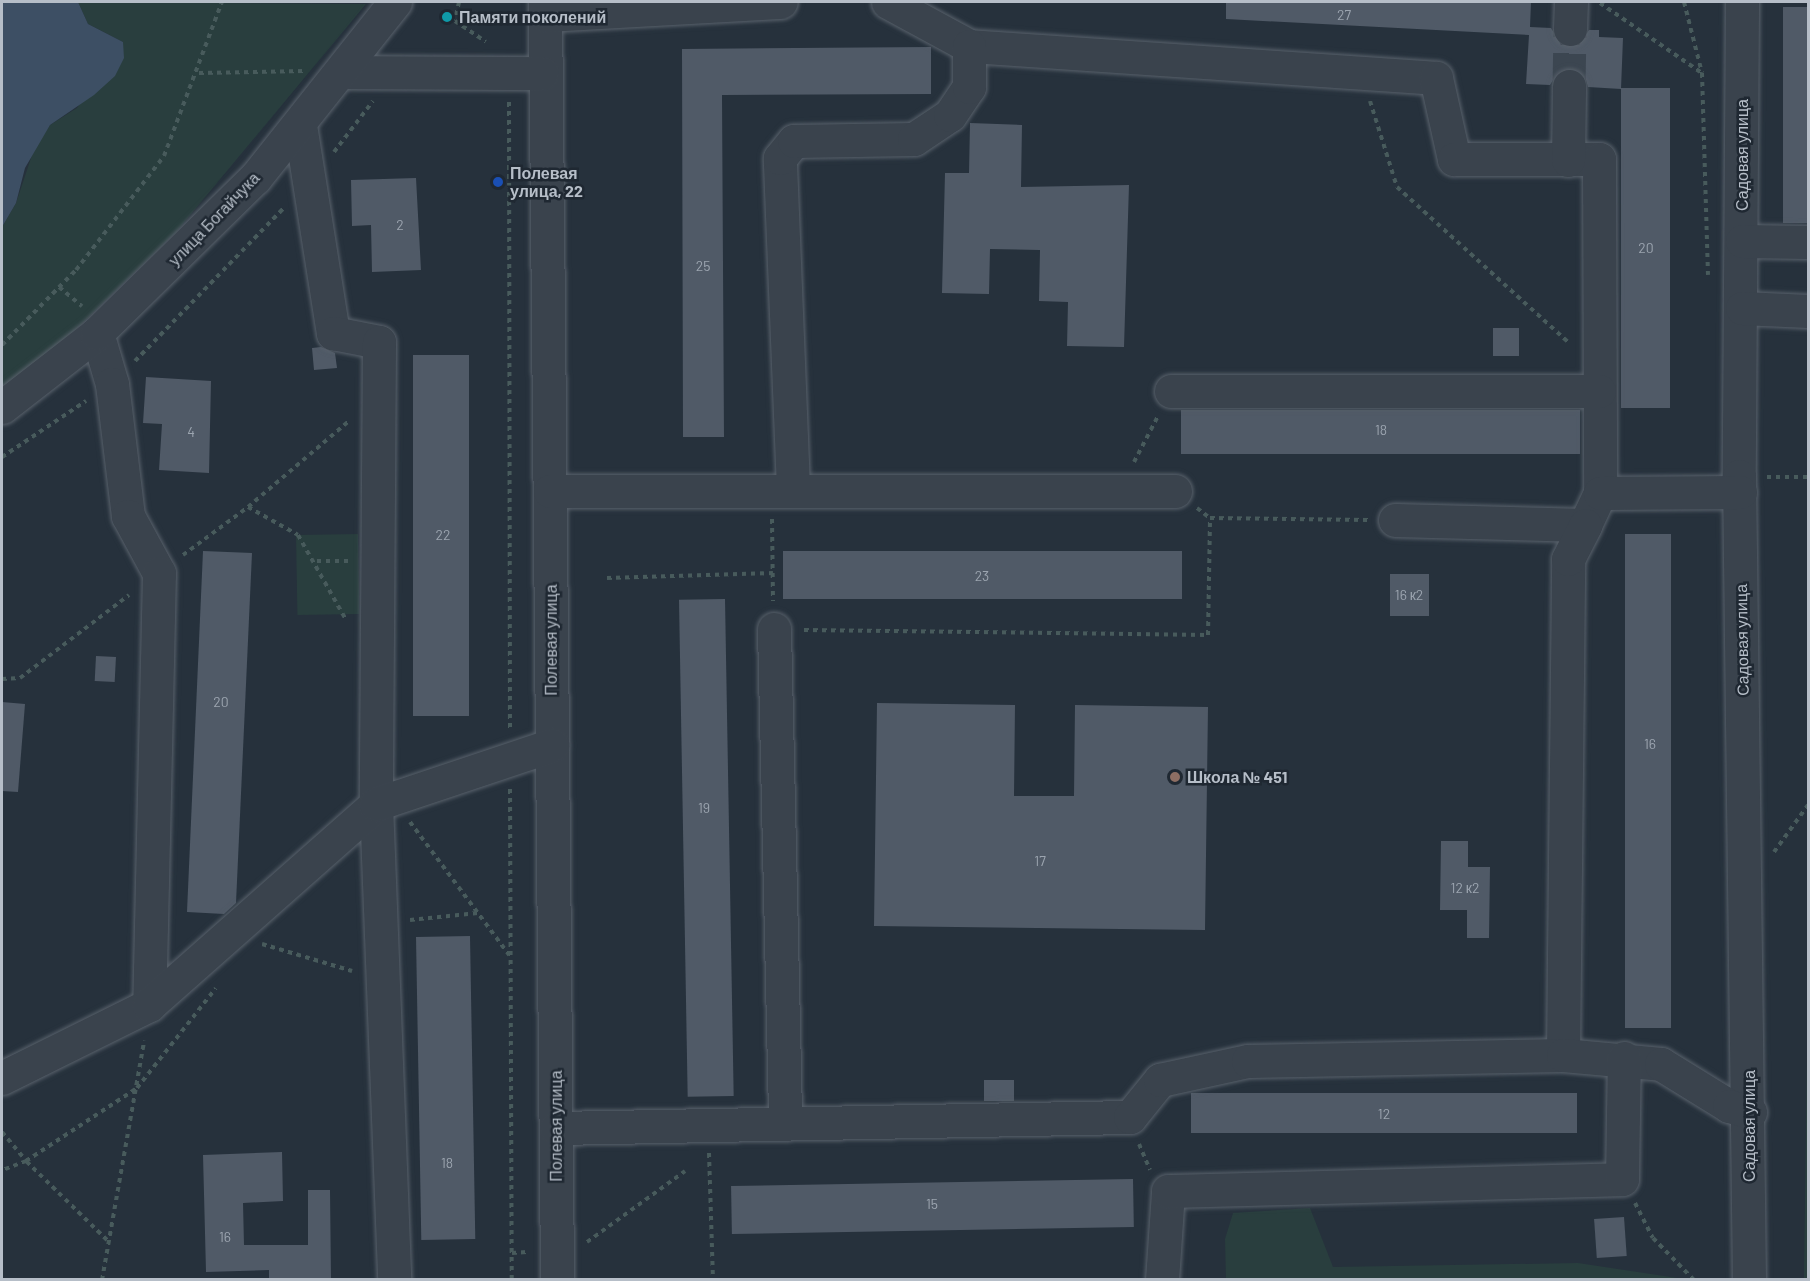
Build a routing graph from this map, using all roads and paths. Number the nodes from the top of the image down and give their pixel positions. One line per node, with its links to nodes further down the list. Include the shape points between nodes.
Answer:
1 (222, 2): 12 (path)
2 (395, 2): 11 (street, улица Богайчука)
3 (459, 2): 10 (path, via 455,21)
4 (781, 2): 8 (street)
5 (888, 2): 9 (street)
6 (1597, 2): 14 (path)
7 (1742, 2): 22 (street, Садовая улица)
8 (545, 8): 15 (street, Полевая улица)
9 (969, 46): 13 (street); 36 (street, via 969,87 950,116 914,139 794,141 780,158)
10 (494, 47)
11 (343, 72): 12 (path); 15 (street); 19 (street, улица Богайчука)
12 (199, 73): 27 (path, via 164,156 76,270)
13 (1370, 73): 20 (street, via 1436,78 1454,159); 28 (path, via 1370,106 1397,187)
14 (1702, 73)
15 (542, 74): 37 (street, Полевая улица)
16 (1569, 86): 20 (street)
17 (509, 91): 51 (path)
18 (380, 93): 21 (path)
19 (300, 125): 21 (street); 26 (street, улица Богайчука, via 255,178)
20 (1568, 160): 28 (street, via 1599,159)
21 (309, 183): 29 (path); 31 (street, via 333,333 379,342)
22 (1742, 241): 23 (street); 24 (street, Садовая улица)
23 (1809, 243)
24 (1742, 308): 25 (street); 35 (street, Садовая улица)
25 (1809, 311)
26 (97, 333): 29 (street); 32 (street, улица Богайчука)
27 (2, 345)
28 (1599, 380): 30 (street); 40 (street)
29 (112, 384): 33 (path); 44 (street, via 128,516)
30 (1171, 391): 39 (path)
31 (379, 395): 41 (path); 52 (street)
32 (2, 407)
33 (2, 457)
34 (1809, 477): 35 (path)
35 (1739, 484): 40 (street); 64 (street, Садовая улица)
36 (783, 488): 37 (street); 39 (street); 45 (path)
37 (550, 491): 50 (street, Полевая улица)
38 (1175, 491): 39 (street)
39 (1119, 492)
40 (1600, 493): 43 (street)
41 (248, 507): 44 (path); 48 (path, via 298,535)
42 (1395, 520): 43 (street); 47 (path, via 1210,518 1208,635)
43 (1585, 525): 60 (street, via 1568,559)
44 (159, 573): 49 (path, via 20,678); 59 (street)
45 (773, 573): 46 (path); 47 (path)
46 (607, 578)
47 (774, 629): 65 (street)
48 (352, 632)
49 (2, 680)
50 (552, 745): 51 (street); 67 (street, Полевая улица)
51 (510, 759): 52 (street); 56 (path)
52 (384, 800): 53 (path); 54 (street); 55 (street)
53 (478, 913): 54 (path); 56 (path)
54 (384, 923): 58 (street)
55 (229, 935): 58 (path); 59 (street)
56 (510, 956): 76 (path)
57 (224, 978): 63 (path)
58 (385, 981): 78 (street)
59 (149, 1005): 62 (street); 63 (path)
60 (1563, 1055): 61 (street); 65 (street, via 1248,1061 1160,1080 1130,1117)
61 (1624, 1058): 64 (street, via 1661,1064 1729,1106); 72 (street)
62 (2, 1078)
63 (137, 1088): 69 (path); 73 (path)
64 (1750, 1112): 84 (street, Садовая улица)
65 (785, 1124): 66 (street)
66 (708, 1125): 67 (street); 81 (path)
67 (556, 1128): 80 (street, Полевая улица)
68 (2, 1132): 69 (path)
69 (26, 1161): 70 (path); 73 (path)
70 (2, 1170)
71 (685, 1171): 74 (path)
72 (1622, 1179): 82 (street, via 1168,1191); 83 (path, via 1653,1238)
73 (107, 1240): 77 (path)
74 (577, 1249)
75 (531, 1252): 76 (path)
76 (512, 1253): 79 (path)
77 (102, 1280)
78 (394, 1280)
79 (512, 1280)
80 (556, 1280)
81 (712, 1280)
82 (1162, 1280)
83 (1694, 1280)
84 (1749, 1280)

